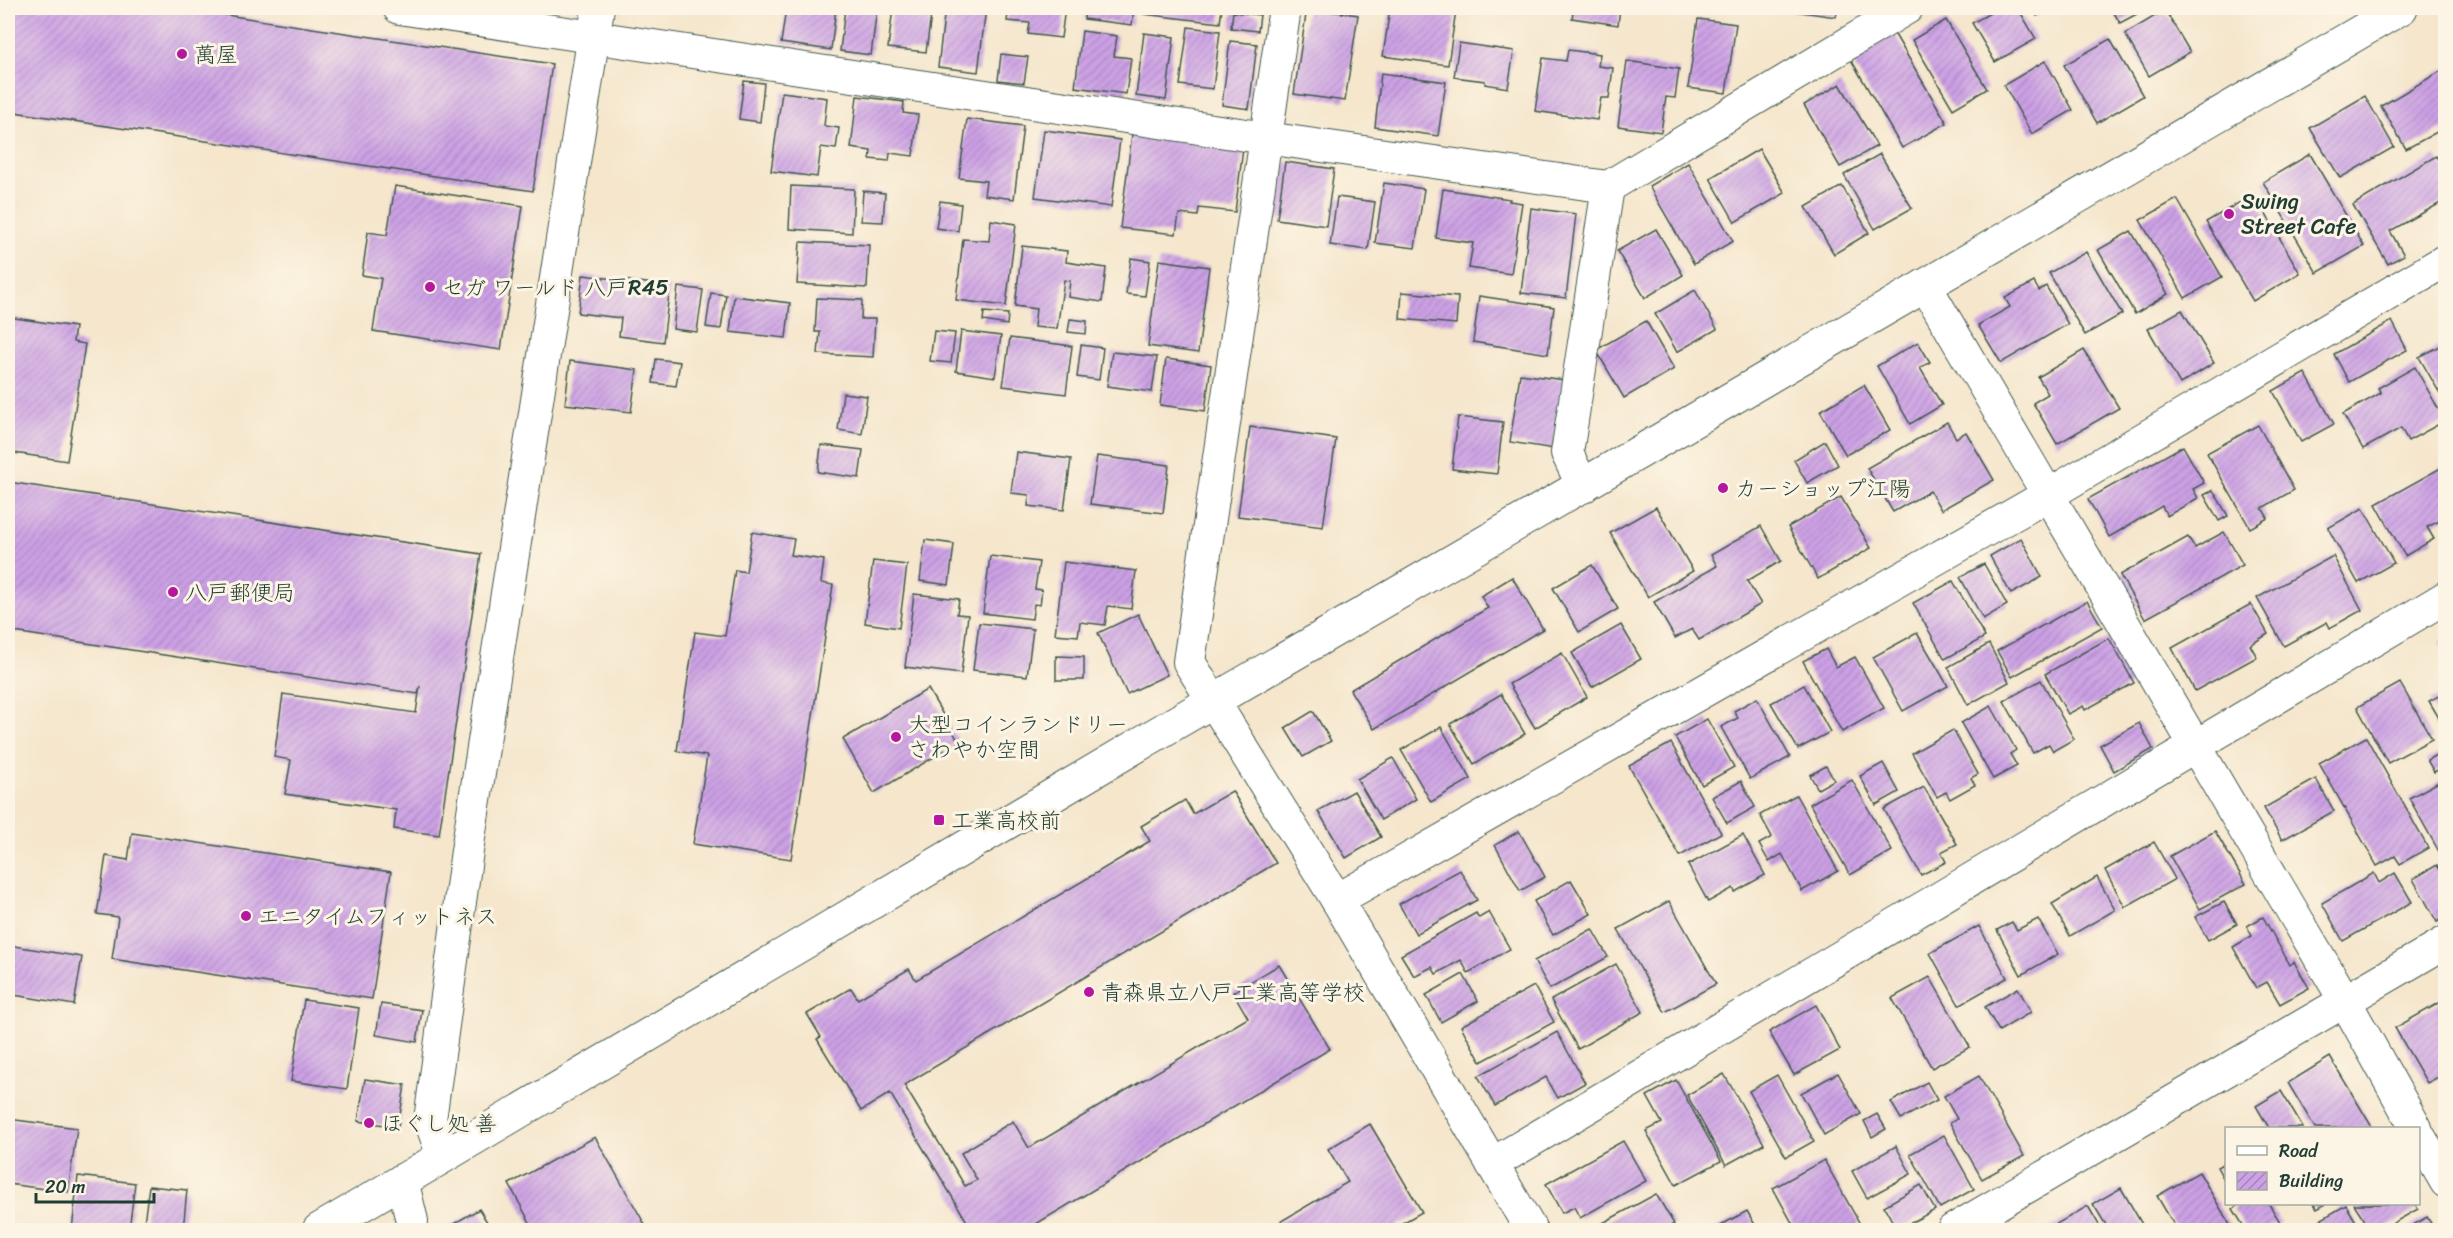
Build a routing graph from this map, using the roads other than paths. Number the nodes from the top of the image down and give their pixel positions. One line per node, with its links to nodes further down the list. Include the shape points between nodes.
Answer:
1 (399, 8): 5 (street)
2 (1285, 8): 6 (street)
3 (1907, 8): 7 (street)
4 (2401, 8): 9 (street)
5 (596, 22): 6 (street); 20 (street, via 467,851 430,1120)
6 (1266, 138): 7 (street); 13 (street, via 1189,662)
7 (1608, 187): 10 (street, via 1567,453)
8 (2445, 260): 11 (street)
9 (1925, 285): 10 (street); 11 (street)
10 (1583, 487): 13 (street)
11 (2048, 495): 14 (street); 15 (street)
12 (2445, 597): 14 (street)
13 (1214, 701): 15 (street); 20 (street)
14 (2194, 745): 17 (street); 21 (street)
15 (1337, 900): 21 (street)
16 (2445, 942): 17 (street)
17 (2345, 1001): 18 (street); 27 (street)
18 (2415, 1127)
19 (2420, 1138): 23 (street)
20 (443, 1156): 22 (street)
21 (1492, 1164): 26 (street)
22 (402, 1180): 24 (street); 25 (street, via 412,1221)
23 (2445, 1182)
24 (319, 1230)
25 (410, 1230)
26 (1532, 1230)
27 (1953, 1230)

